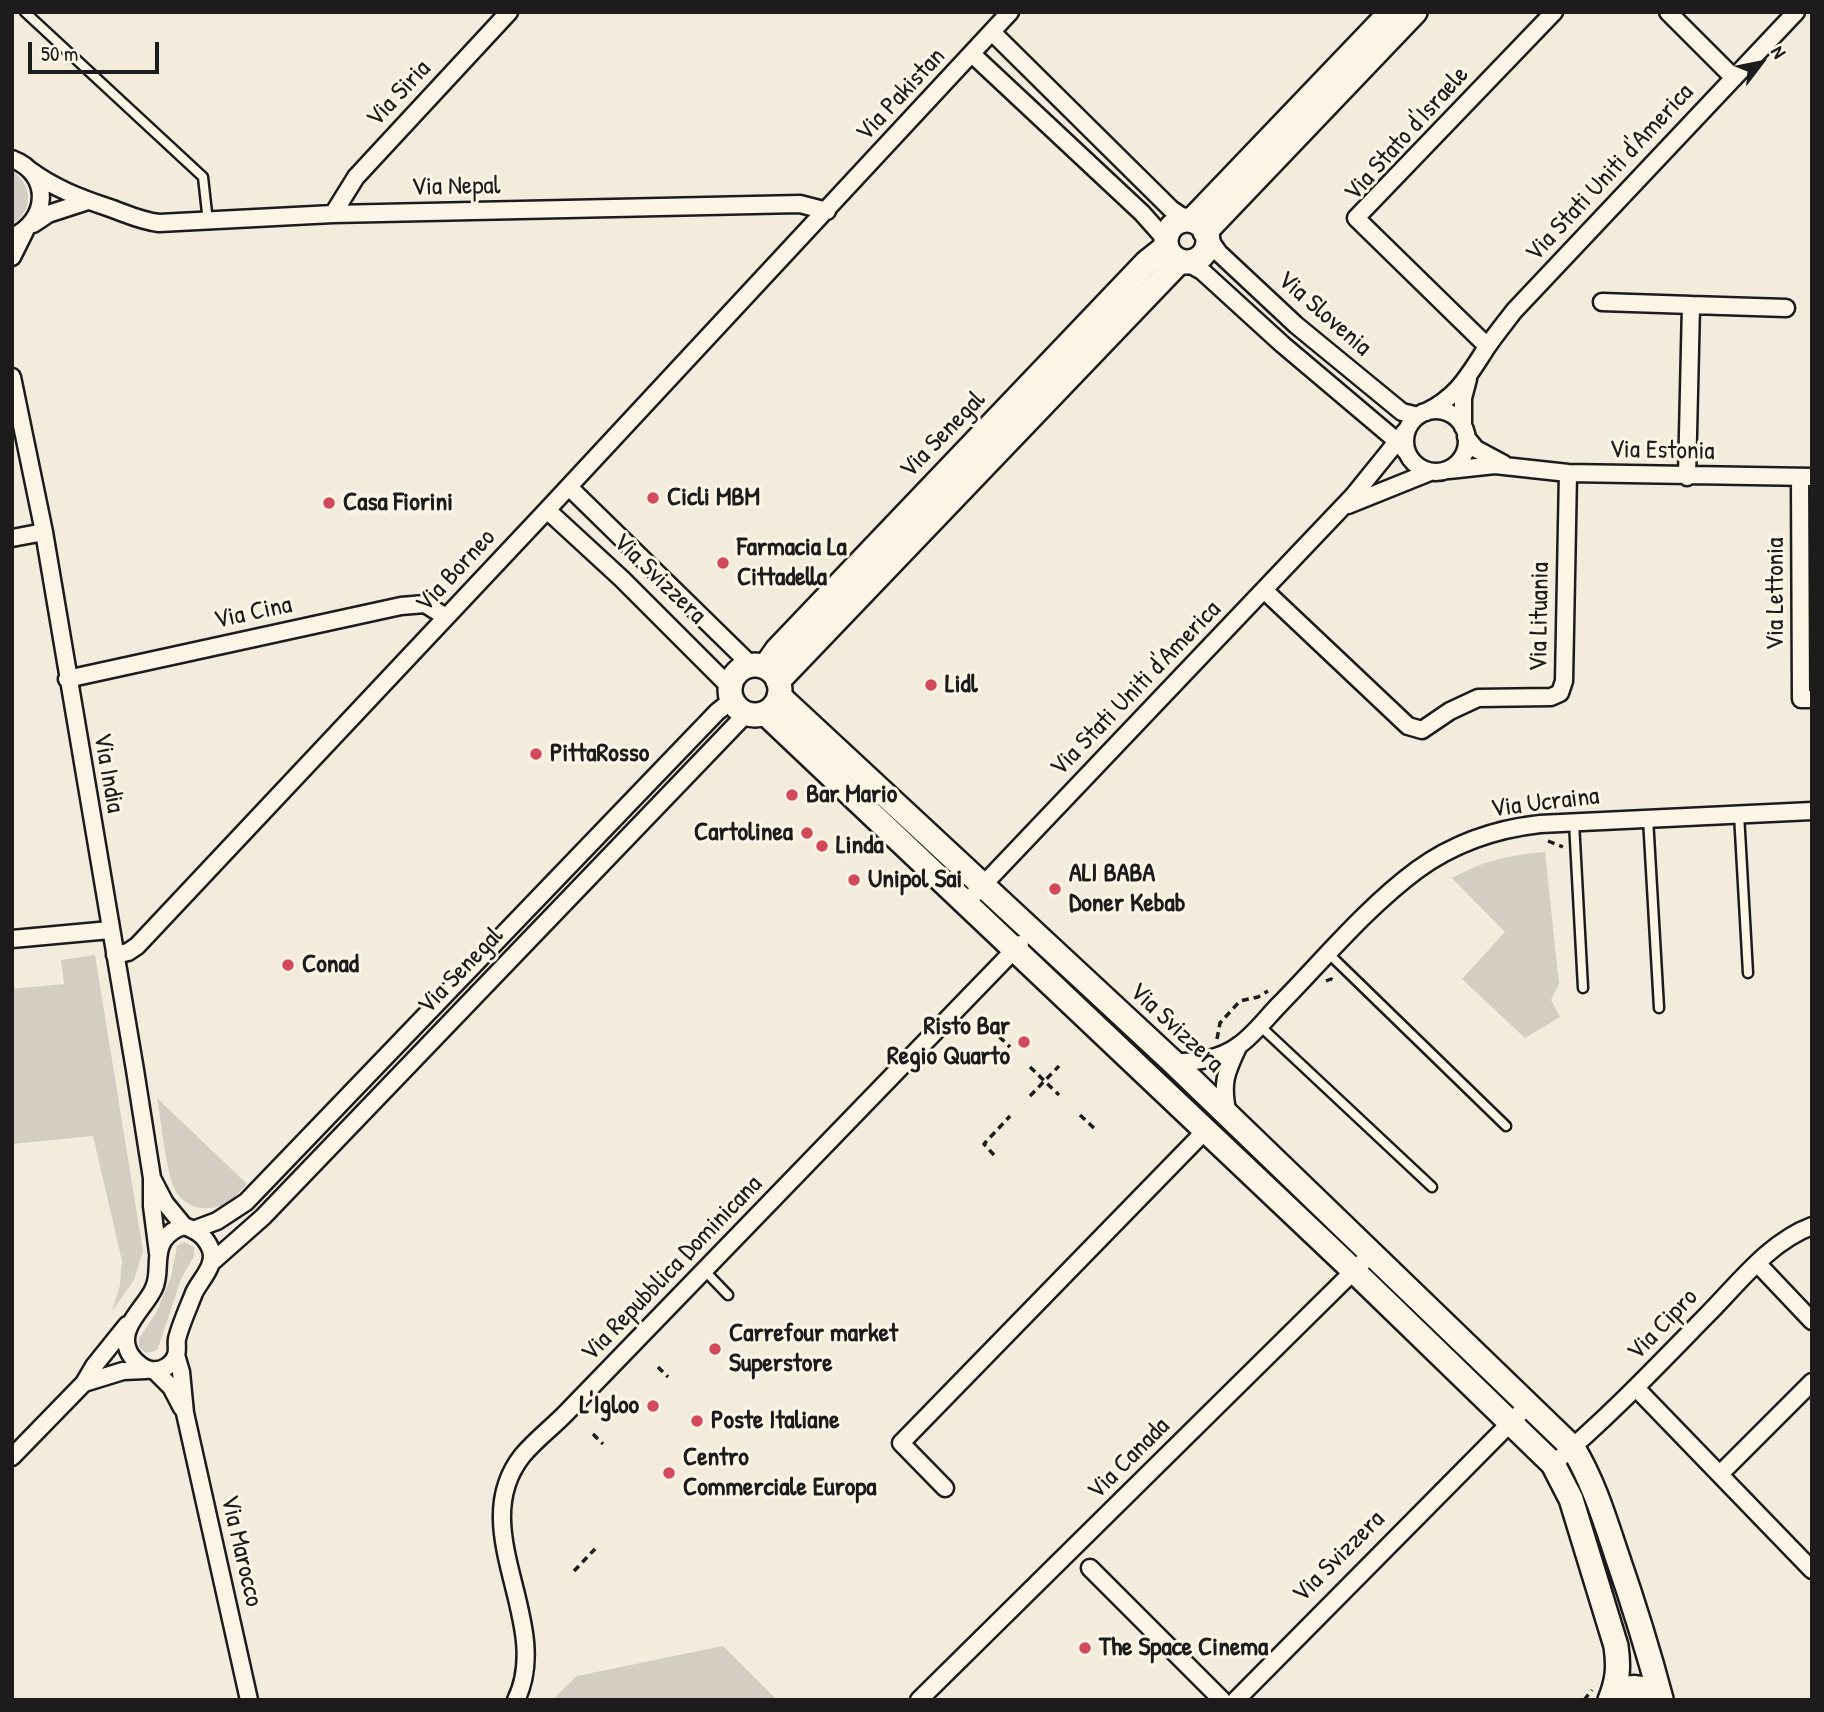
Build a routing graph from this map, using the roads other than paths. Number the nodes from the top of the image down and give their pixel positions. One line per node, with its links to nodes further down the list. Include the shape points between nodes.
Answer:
1 (25, 12): 17 (lane, via 203,177)
2 (509, 12): 16 (street, Via Siria, via 356,177)
3 (1010, 12): 9 (street, Via Pakistan)
4 (1391, 12): 18 (main road)
5 (1415, 12): 18 (main road)
6 (1554, 12): 25 (street, Via Stato d'Israele, via 1356,218)
7 (1668, 12): 11 (street)
8 (1796, 12): 11 (street, Via Stati Uniti d'America)
9 (992, 33): 10 (street, Via Pakistan); 18 (street, Via Slovenia, via 1171,209)
10 (972, 54): 15 (street, Via Pakistan); 20 (street, Via Slovenia, via 1142,213)
11 (1734, 78): 25 (street, Via Stati Uniti d'America, via 1571,249)
12 (12, 159): 13 (street, Via Nepal)
13 (32, 171): 14 (street, Via Nepal); 19 (street, via 41,205)
14 (88, 201): 17 (street, Via Nepal, via 147,222); 19 (street, via 48,214)
15 (827, 211): 16 (street, Via Nepal, via 800,204); 36 (street, Via Borneo)
16 (333, 214): 17 (street, Via Nepal)
17 (208, 222)
18 (1198, 227): 20 (main road, via 1174,223 1170,228); 20 (main road, via 1206,249 1203,254 1192,261); 29 (street, Via Slovenia, via 1219,253 1296,324 1402,412)
19 (22, 231): 21 (street)
20 (1175, 252): 29 (street, Via Slovenia, via 1282,344); 44 (main road, Via Senegal)
21 (12, 257)
22 (1602, 302): 23 (street)
23 (1691, 305): 24 (street); 34 (street)
24 (1786, 308)
25 (1487, 346): 27 (street, Via Stati Uniti d'America)
26 (12, 377): 39 (street, Via India)
27 (1469, 377): 28 (street, Via Stati Uniti d'America, via 1463,398); 29 (street, Via Stati Uniti d'America)
28 (1465, 432): 29 (street, via 1457,418 1437,410); 30 (street, Via Estonia, via 1476,449); 31 (street, via 1463,457)
29 (1405, 434): 32 (street, via 1421,468); 37 (street, Via Stati Uniti d'America)
30 (1512, 468): 31 (street, Via Estonia, via 1495,465); 33 (street, Via Estonia)
31 (1449, 470): 32 (street)
32 (1430, 471): 37 (street, Via Stati Uniti d'America)
33 (1568, 473): 34 (street, Via Estonia); 41 (street, Via Lituania, via 1564,681 1560,693 1550,697 1478,698 1422,730 1415,729)
34 (1687, 477): 35 (street, Via Estonia)
35 (1806, 477): 45 (street, Via Lettonia, via 1801,699)
36 (569, 487): 38 (street, Via Borneo); 44 (street, Via Svizzera)
37 (1342, 508): 41 (street, Via Stati Uniti d'America)
38 (547, 510): 42 (street, Via Borneo); 44 (street, Via Svizzera)
39 (44, 533): 40 (street); 43 (street, Via India)
40 (12, 538)
41 (1264, 590): 53 (street, Via Stati Uniti d'America)
42 (446, 617): 43 (street, Via Cina, via 425,604 401,606); 60 (street, Via Borneo, via 137,946)
43 (67, 679): 55 (street, Via India)
44 (756, 690): 46 (main road, Via Svizzera); 73 (street, Via Senegal, via 717,712 246,1202 217,1221); 76 (street, Via Senegal, via 262,1217)
45 (1812, 699)
46 (849, 777): 51 (main road, Via Svizzera); 52 (main road, Via Svizzera)
47 (1812, 810): 48 (street, Via Ucraina)
48 (1739, 814): 49 (street, Via Ucraina); 61 (lane)
49 (1648, 818): 50 (street, Via Ucraina); 63 (lane)
50 (1574, 822): 59 (street, Via Ucraina, via 1512,827 1453,848 1402,881); 62 (lane)
51 (919, 828): 52 (lane); 53 (main road, Via Svizzera)
52 (903, 845): 54 (main road, Via Svizzera)
53 (982, 886): 54 (street, Via Stati Uniti d'America); 56 (main road, Via Svizzera)
54 (965, 904): 58 (main road, Via Svizzera)
55 (110, 930): 57 (street); 60 (street, Via India)
56 (1031, 932): 58 (street, Via Repubblica Dominicana); 66 (main road, Via Svizzera)
57 (12, 939)
58 (1014, 950): 69 (main road, Via Svizzera); 78 (street, Via Repubblica Dominicana)
59 (1329, 954): 64 (street, Via Ucraina); 68 (lane)
60 (115, 955): 70 (street, Via India)
61 (1748, 973)
62 (1583, 988)
63 (1659, 1008)
64 (1259, 1025): 65 (street, Via Ucraina); 71 (lane)
65 (1239, 1045): 66 (street, Via Ucraina, via 1209,1060); 67 (street, Via Ucraina, via 1224,1081)
66 (1173, 1062): 67 (main road, Via Svizzera)
67 (1228, 1115): 75 (main road, Via Svizzera)
68 (1506, 1126)
69 (1205, 1131): 79 (main road, Via Svizzera); 95 (street, via 901,1443)
70 (152, 1178): 73 (street, Via India); 74 (street, Via India)
71 (1432, 1187)
72 (1812, 1226): 77 (street, Via Cipro, via 1797,1231)
73 (188, 1228): 74 (street, via 174,1229); 76 (street, Via India, via 202,1236 211,1251)
74 (158, 1253): 81 (street, Via India, via 154,1290)
75 (1372, 1253): 79 (street, Via Canada); 88 (main road, Via Svizzera)
76 (211, 1263): 83 (street, Via Senegal, via 194,1292)
77 (1758, 1263): 82 (street); 87 (street, Via Cipro)
78 (705, 1270): 80 (lane); 99 (street, Via Repubblica Dominicana, via 522,1456 512,1473 502,1521 526,1655 524,1684)
79 (1354, 1271): 90 (main road, Via Svizzera); 100 (street, Via Canada)
80 (728, 1295)
81 (136, 1315): 84 (street, Via Marocco, via 125,1341 134,1359); 86 (street)
82 (1812, 1321)
83 (176, 1355): 84 (street, via 165,1368); 89 (street, Via Marocco)
84 (151, 1370): 86 (street, via 123,1371); 89 (street, Via Marocco, via 171,1387)
85 (1812, 1382): 94 (street)
86 (84, 1383): 92 (street)
87 (1636, 1388): 91 (street, Via Cipro); 94 (street)
88 (1528, 1405): 90 (street, Via Svizzera); 91 (main road, Via Svizzera)
89 (185, 1413): 98 (street, Via Marocco)
90 (1511, 1423): 93 (main road, Via Svizzera); 102 (street, Via Svizzera)
91 (1573, 1448): 93 (street, Via Cipro); 104 (main road, Via Svizzera, via 1597,1497 1654,1666)
92 (12, 1457)
93 (1553, 1464): 103 (main road, Via Svizzera, via 1571,1499 1616,1646 1618,1681)
94 (1720, 1475): 97 (street)
95 (945, 1488)
96 (1090, 1569): 101 (street)
97 (1812, 1570)
98 (249, 1700)
99 (516, 1700)
100 (919, 1700)
101 (1222, 1700)
102 (1236, 1700)
103 (1611, 1700): 104 (main road, via 1634,1687 1654,1692)
104 (1661, 1700)

